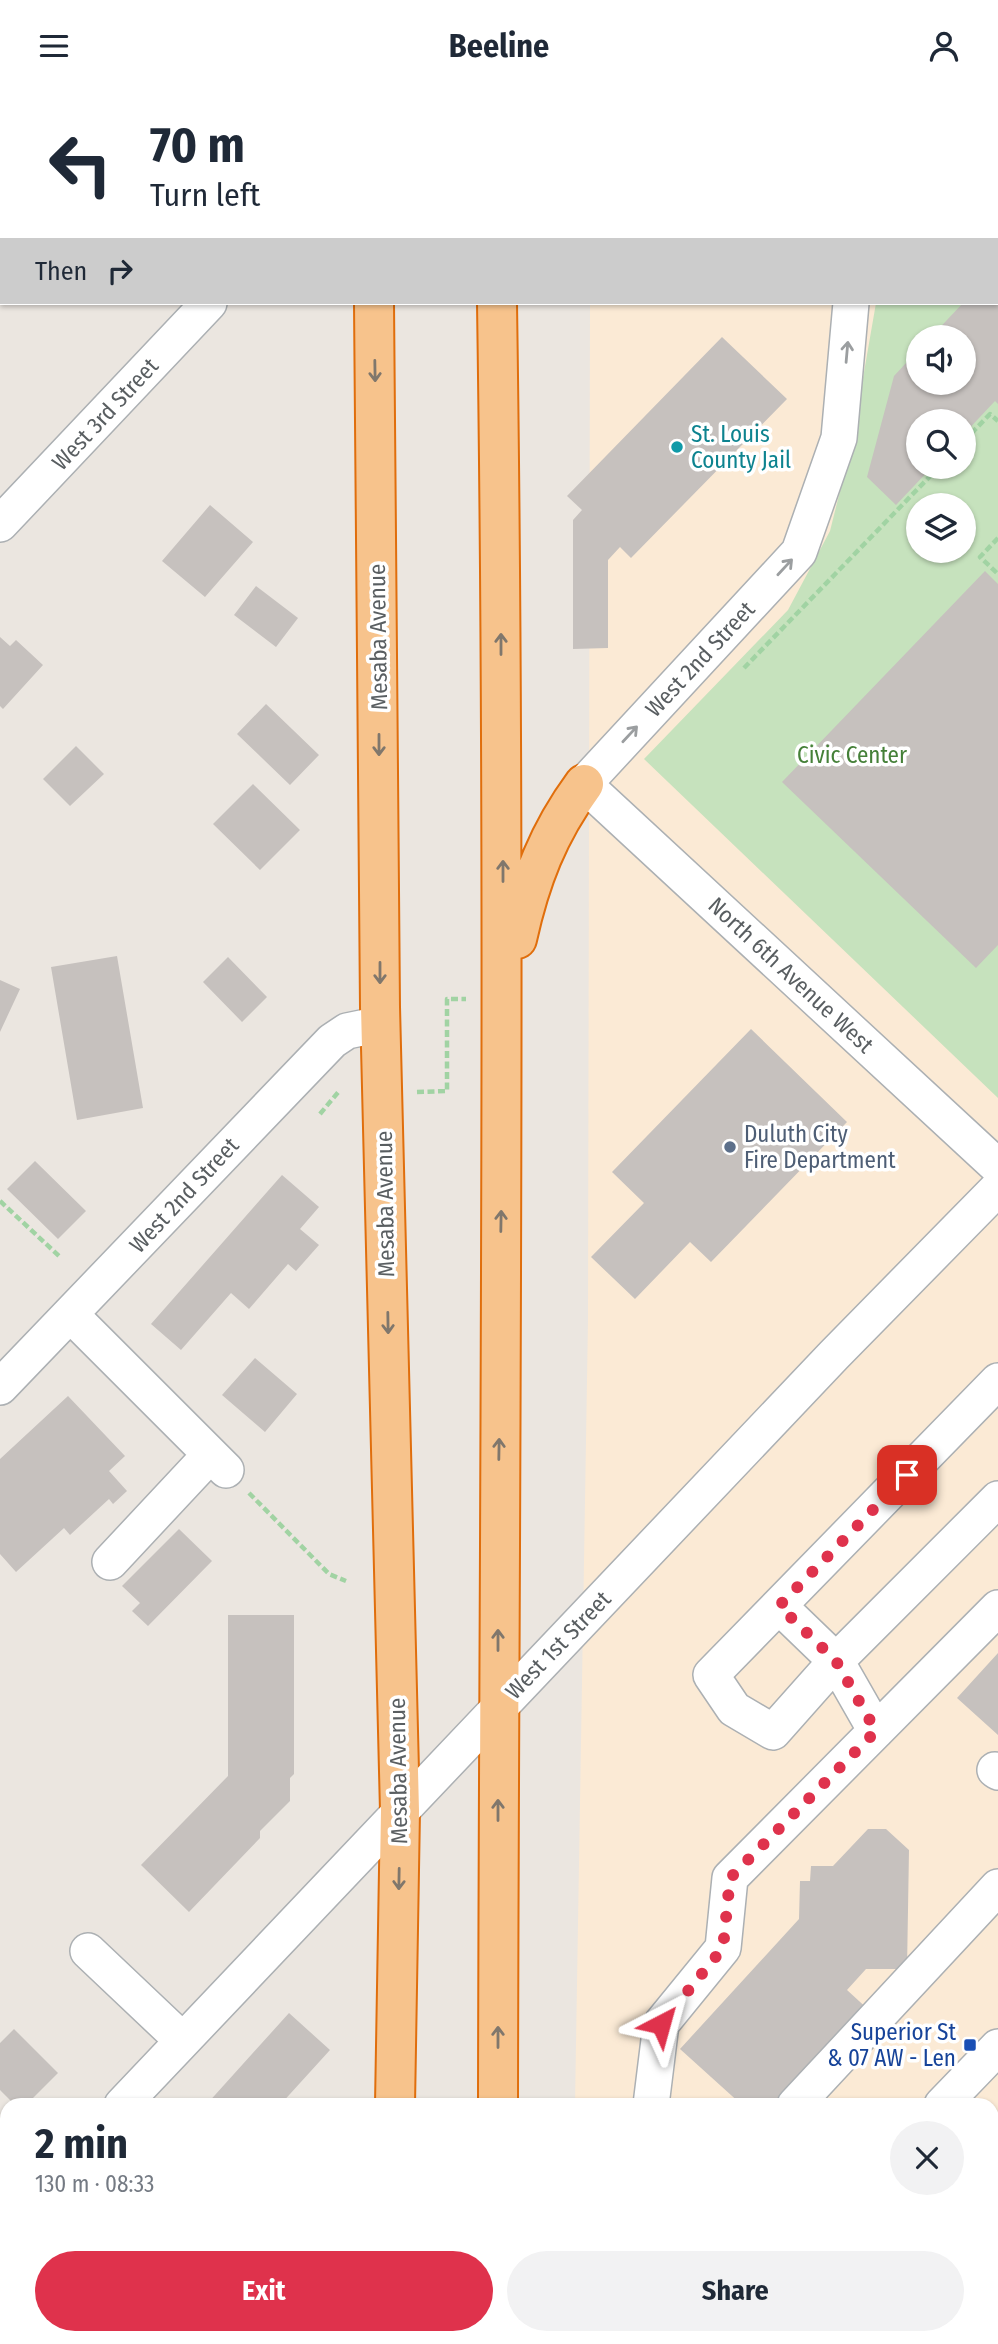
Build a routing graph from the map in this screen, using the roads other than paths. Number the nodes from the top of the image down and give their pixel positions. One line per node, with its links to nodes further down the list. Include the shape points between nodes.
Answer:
1 (207, 305): 5 (street, West 3rd Street)
2 (374, 305): 8 (highway, Mesaba Avenue, one-way to 8)
3 (497, 305): 7 (highway, one-way to 3)
4 (851, 305): 6 (street, West 2nd Street, one-way to 4, via 799,552 839,438)
5 (0, 524)
6 (584, 784): 7 (highway, West 2nd Street, via 549,836); 9 (street, North 6th Avenue West)
7 (487, 999): 19 (highway, one-way to 7)
8 (381, 1024): 11 (street, West 2nd Street, via 347,1031 332,1041); 21 (highway, Mesaba Avenue, one-way to 21)
9 (998, 1167)
10 (998, 1188): 19 (street, West 1st Street)
11 (70, 1314): 13 (street, West 2nd Street); 15 (street, via 218,1463)
12 (998, 1381): 16 (street)
13 (0, 1387)
14 (998, 1499): 18 (street)
15 (110, 1562)
16 (779, 1606): 18 (street); 18 (street, via 711,1675 734,1709 773,1732)
17 (998, 1608): 20 (street)
18 (836, 1661): 20 (street)
19 (498, 1708): 21 (street, West 1st Street); 28 (highway, one-way to 19)
20 (876, 1731): 29 (street, via 730,1878 723,1948 661,2024)
21 (400, 1811): 24 (street, West 1st Street); 27 (highway, Mesaba Avenue, one-way to 27)
22 (998, 1887): 30 (street)
23 (88, 1951): 24 (street)
24 (182, 2040): 26 (street, West 1st Street)
25 (998, 2047): 31 (street)
26 (128, 2098)
27 (395, 2098)
28 (498, 2098)
29 (651, 2098)
30 (802, 2098)
31 (949, 2098)

